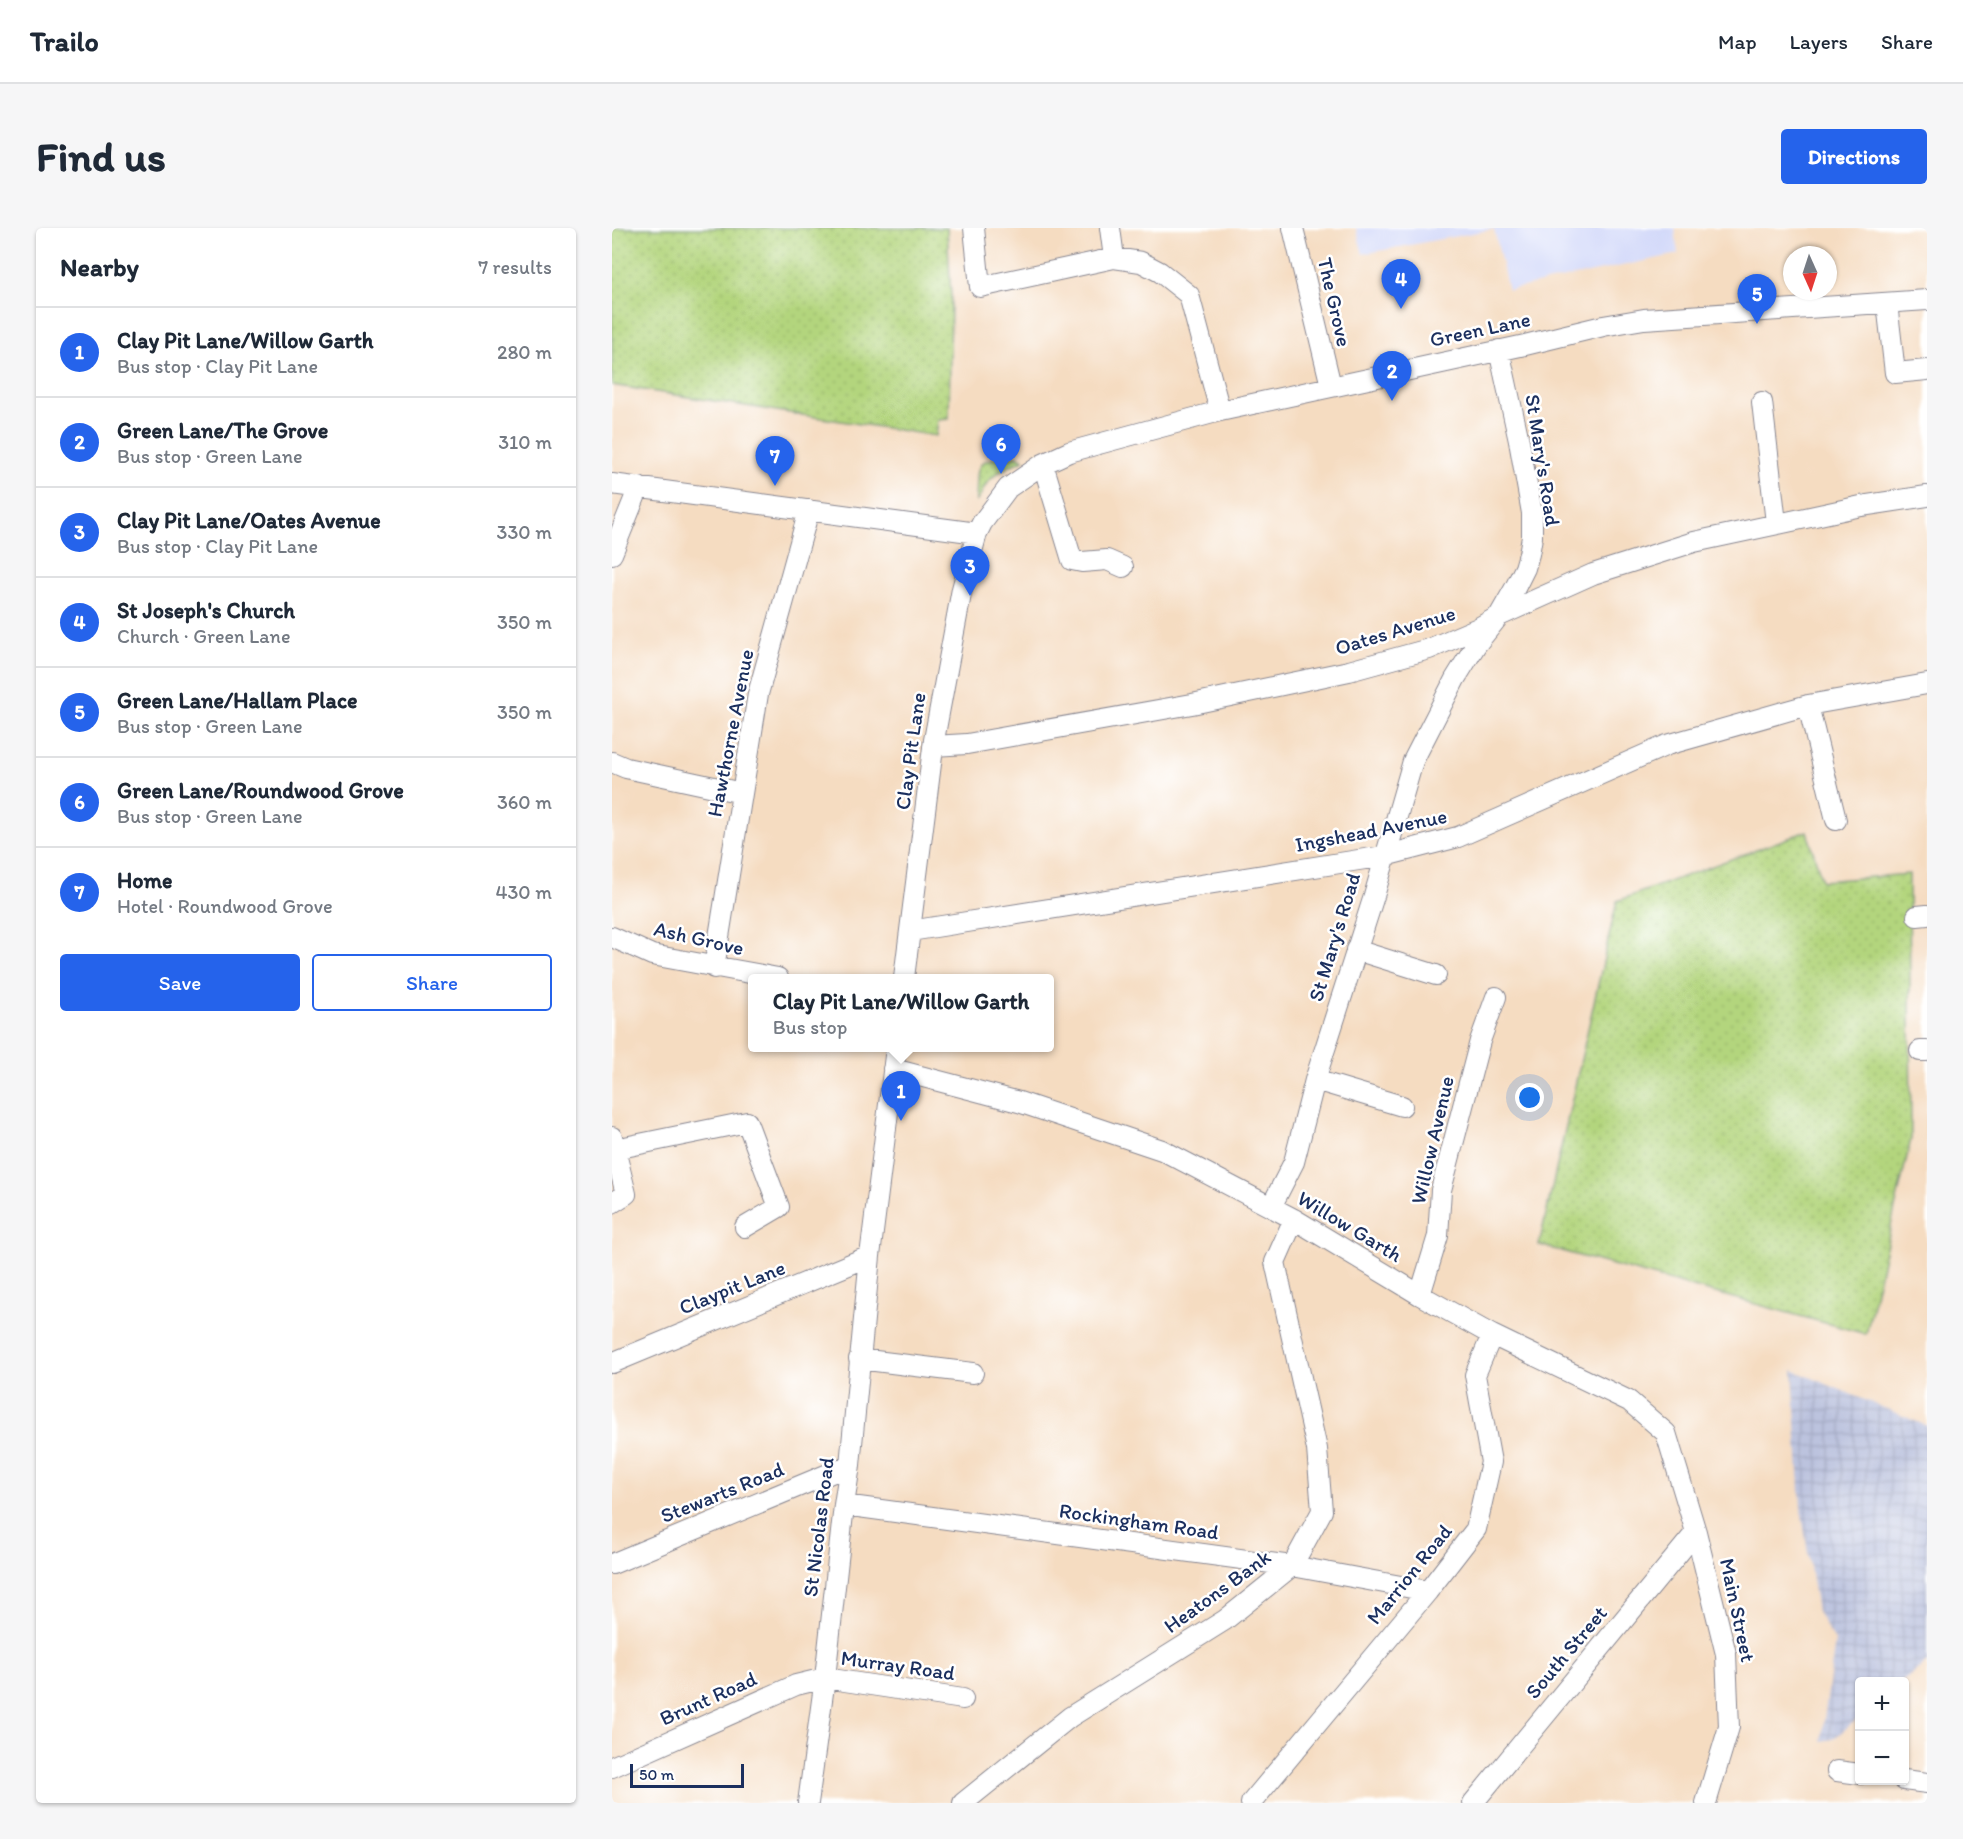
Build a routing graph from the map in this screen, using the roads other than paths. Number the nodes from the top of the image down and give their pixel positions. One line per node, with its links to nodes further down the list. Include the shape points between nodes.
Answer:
1 (974, 228): 4 (street, via 980,288)
2 (1110, 228): 4 (street)
3 (1293, 228): 9 (street, The Grove)
4 (1114, 258): 11 (street, via 1141,261 1189,295)
5 (1927, 300): 6 (street, Green Lane)
6 (1887, 303): 7 (street, Green Lane, via 1644,320); 8 (street, via 1895,372)
7 (1499, 350): 9 (street, Green Lane); 21 (street, St Mary's Road, via 1520,441 1532,525 1525,568)
8 (1927, 370)
9 (1331, 386): 11 (street, Green Lane)
10 (1762, 402): 17 (street)
11 (1220, 411): 12 (street, Green Lane, via 1070,452)
12 (1043, 464): 18 (street, Green Lane, via 1008,488); 20 (street, via 1072,560 1107,560)
13 (612, 484): 14 (street)
14 (639, 488): 16 (street); 19 (street)
15 (1927, 496): 17 (street, Oates Avenue)
16 (809, 510): 18 (street); 26 (street, Hawthorne Avenue, via 758,694)
17 (1776, 523): 21 (street, Oates Avenue, via 1694,542 1593,574)
18 (977, 533): 24 (street, Clay Pit Lane, via 962,589)
19 (612, 554)
20 (1123, 567)
21 (1499, 616): 24 (street, Oates Avenue, via 1429,649 1348,671 1192,704 967,744); 28 (street, St Mary's Road, via 1455,679 1413,761)
22 (1927, 684): 23 (street, Ingshead Avenue)
23 (1809, 705): 27 (street); 28 (street, Ingshead Avenue, via 1667,745 1458,837)
24 (933, 746): 29 (street, Clay Pit Lane)
25 (612, 762): 26 (street)
26 (742, 793): 32 (street, Hawthorne Avenue)
27 (1836, 820)
28 (1384, 855): 29 (street, Ingshead Avenue); 31 (street, St Mary's Road)
29 (910, 931): 34 (street, Clay Pit Lane)
30 (612, 937): 32 (street, Ash Grove, via 652,955)
31 (1356, 950): 35 (street); 39 (street, St Mary's Road)
32 (714, 968): 33 (street, Ash Grove)
33 (752, 974)
34 (905, 974)
35 (1436, 975)
36 (1496, 997): 47 (street, Willow Avenue, via 1480,1041 1441,1190 1438,1236)
37 (895, 1052): 38 (street)
38 (893, 1069): 43 (street, Willow Garth, via 1019,1102 1162,1150); 46 (street)
39 (1315, 1080): 40 (street); 43 (street, St Mary's Road, via 1294,1162)
40 (1402, 1106)
41 (614, 1143): 42 (street); 45 (street, via 747,1122 780,1207)
42 (619, 1198)
43 (1271, 1207): 44 (street, Willow Garth)
44 (1294, 1219): 47 (street, Willow Garth); 56 (street, Heatons Bank, via 1275,1262 1317,1449 1322,1511)
45 (745, 1227)
46 (870, 1256): 49 (street, St Nicolas Road); 50 (street, Claypit Lane)
47 (1420, 1295): 48 (street, Willow Garth)
48 (1492, 1335): 54 (street, Willow Garth, via 1629,1401 1666,1433); 57 (street, Marrion Road, via 1475,1375 1491,1462 1476,1529)
49 (859, 1359): 51 (street); 52 (street, St Nicolas Road)
50 (612, 1363)
51 (973, 1373)
52 (850, 1465): 53 (street, St Nicolas Road); 55 (street, Stewarts Road)
53 (844, 1505): 56 (street, Rockingham Road); 58 (street, St Nicolas Road)
54 (1696, 1532): 68 (street, South Street); 69 (street, Main Street, via 1726,1654 1730,1727)
55 (612, 1564)
56 (1293, 1566): 57 (street, Rockingham Road); 66 (street, Heatons Bank, via 1225,1620 1070,1718)
57 (1428, 1591): 67 (street, Marrion Road)
58 (825, 1678): 59 (street, Murray Road); 60 (street, Brunt Road, via 796,1685); 65 (street, St Nicolas Road)
59 (963, 1699)
60 (612, 1767)
61 (1838, 1772): 62 (street)
62 (1855, 1774)
63 (1909, 1781): 64 (street)
64 (1927, 1783)
65 (808, 1803)
66 (963, 1803)
67 (1251, 1803)
68 (1473, 1803)
69 (1706, 1803)

